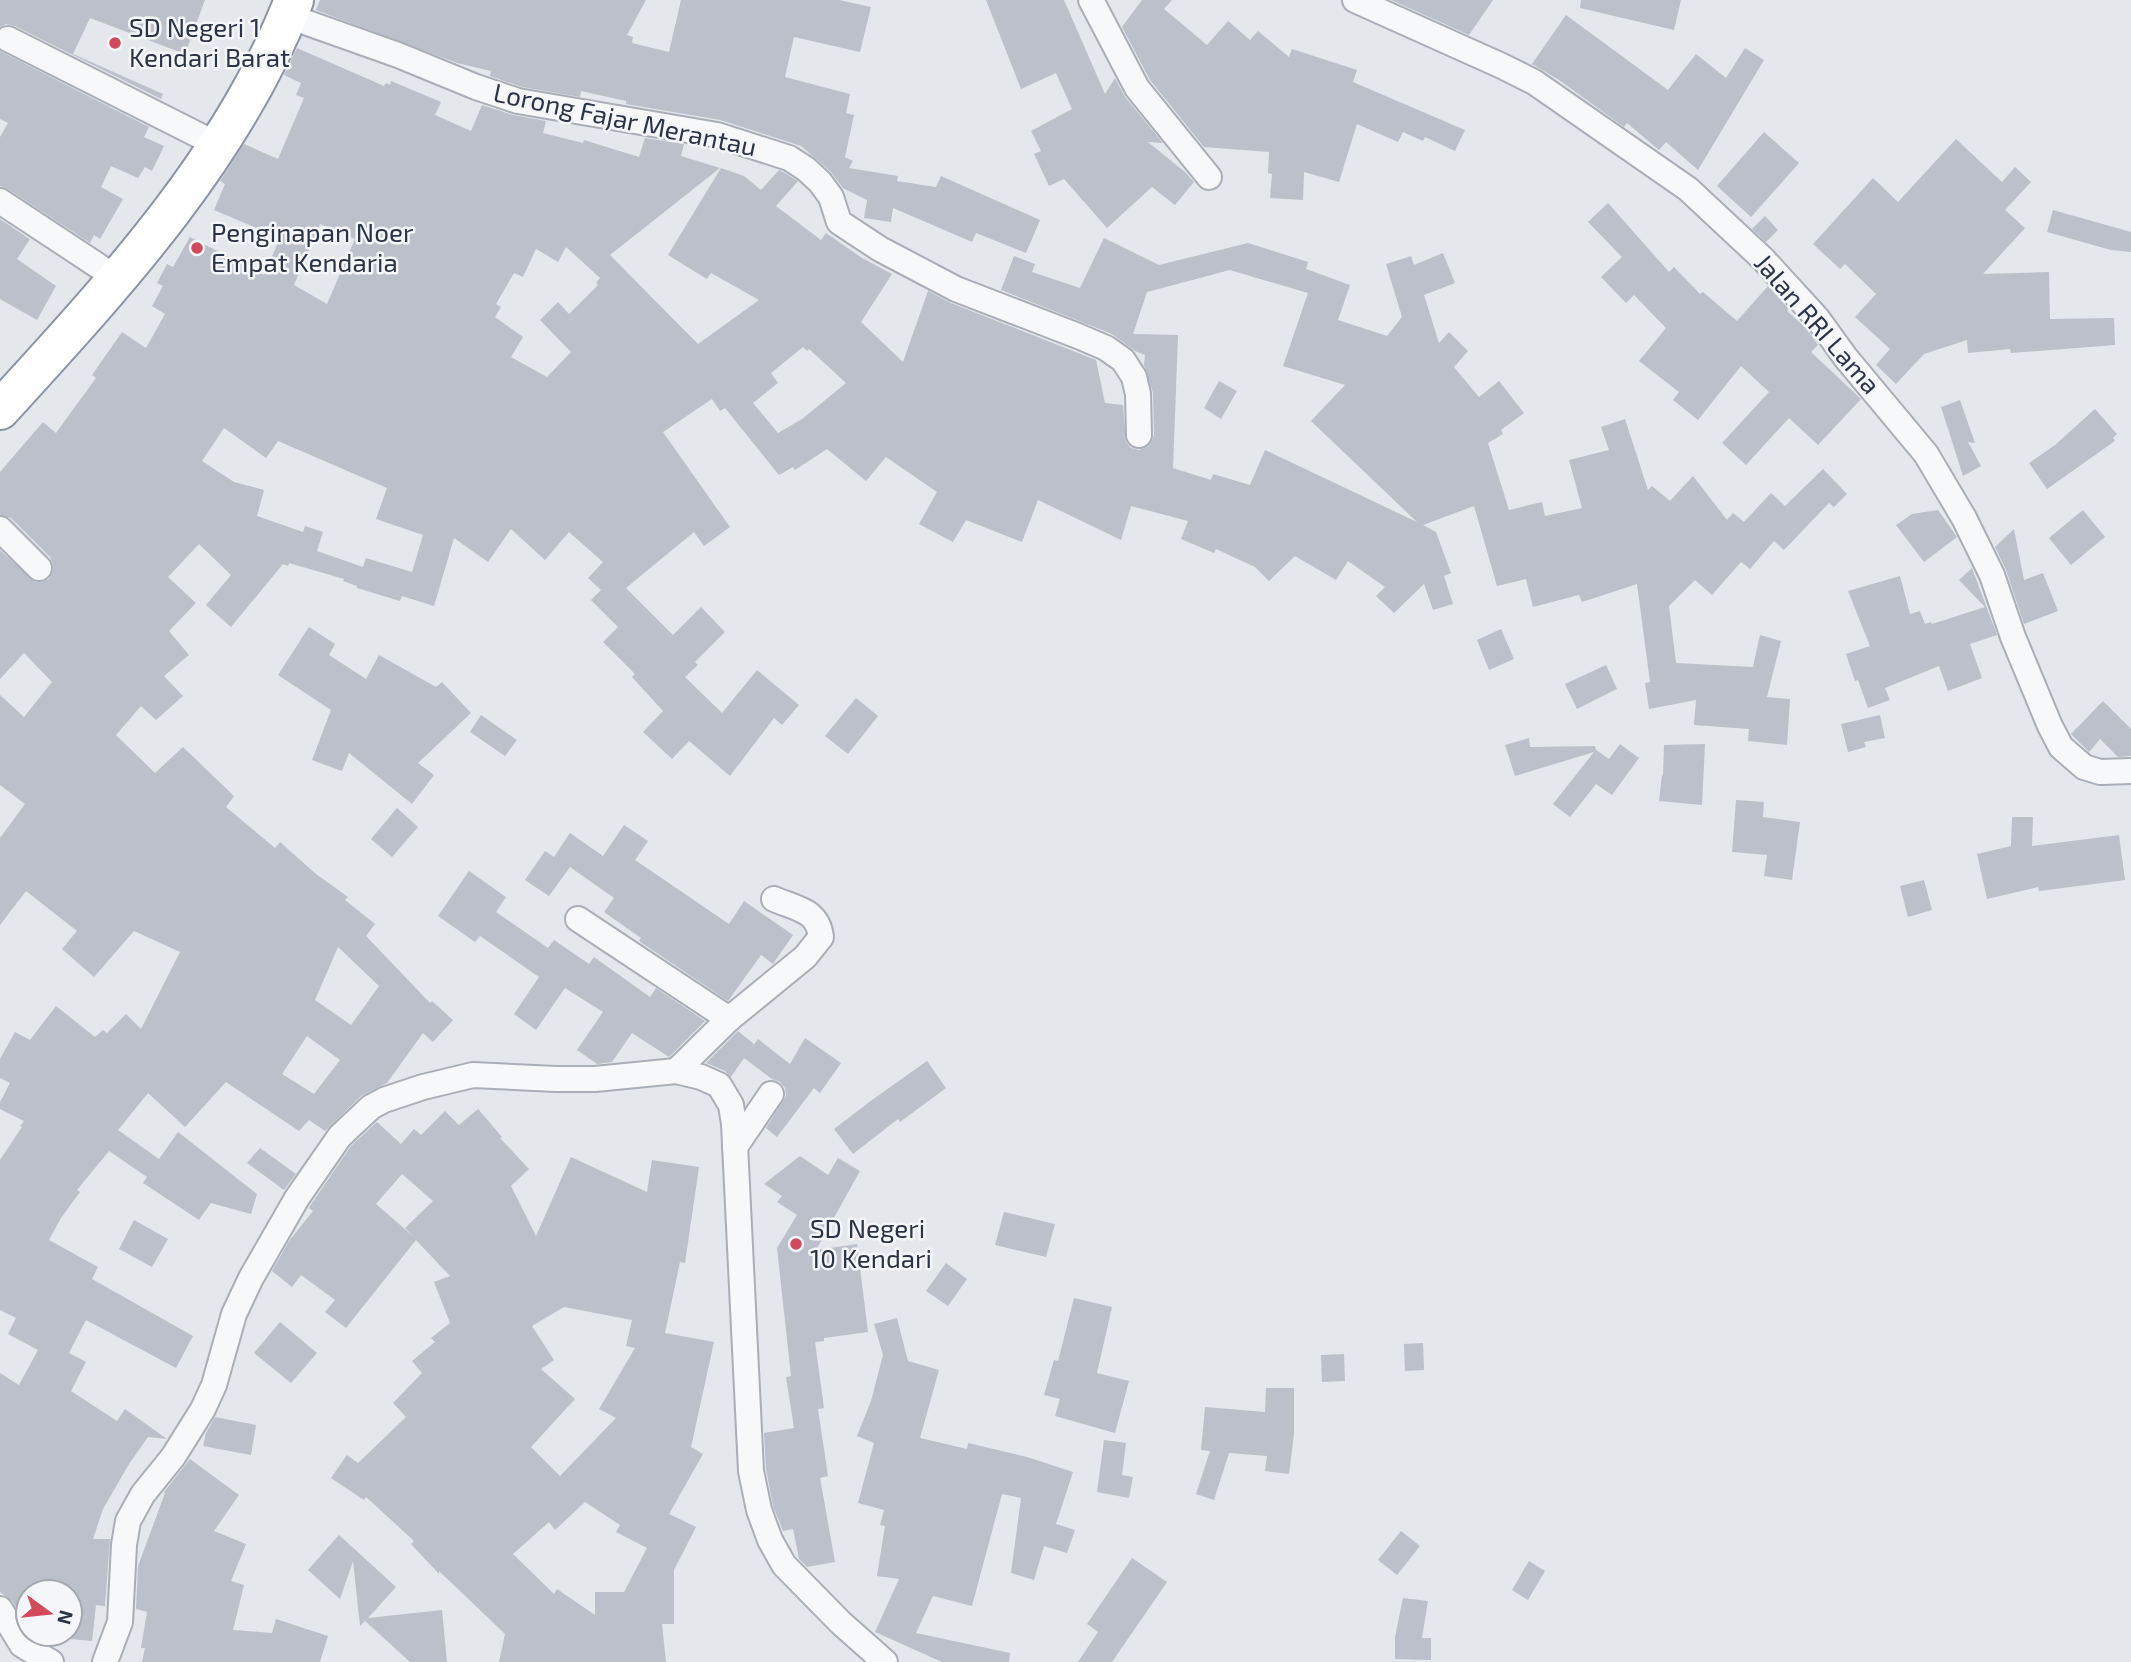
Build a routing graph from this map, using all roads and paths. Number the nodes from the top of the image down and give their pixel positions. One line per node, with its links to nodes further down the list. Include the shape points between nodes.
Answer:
1 (1091, 0): 6 (street, via 1137,88)
2 (1355, 0): 13 (street, Jalan RRI Lama, via 1534,82 1688,189 1763,259 1817,318 1926,454 1992,575 2013,637 2061,747 2084,767 2100,772)
3 (291, 8): 5 (highway); 10 (street, Lorong Fajar Merantau, via 511,99 717,135 789,158 806,169 831,197 839,222 880,249 956,289 1078,336 1122,360 1134,377 1138,394)
4 (8, 39): 5 (street)
5 (218, 145): 8 (highway)
6 (1209, 177)
7 (0, 201): 8 (street)
8 (118, 279): 9 (highway)
9 (0, 410)
10 (1139, 435)
11 (0, 529): 12 (street)
12 (39, 568)
13 (2131, 771)
14 (774, 899): 16 (street, via 815,917 821,937 805,957)
15 (578, 919): 16 (street)
16 (729, 1019): 17 (street)
17 (676, 1071): 19 (street, via 719,1085 727,1095); 22 (street, via 582,1079 473,1075 384,1100 354,1121 297,1198 251,1278 234,1314 203,1409 128,1521 120,1622)
18 (771, 1094): 19 (street)
19 (735, 1147): 23 (street, via 751,1471 759,1510 784,1565)
20 (0, 1609): 21 (street, via 22,1645)
21 (51, 1662)
22 (105, 1662)
23 (885, 1662)

